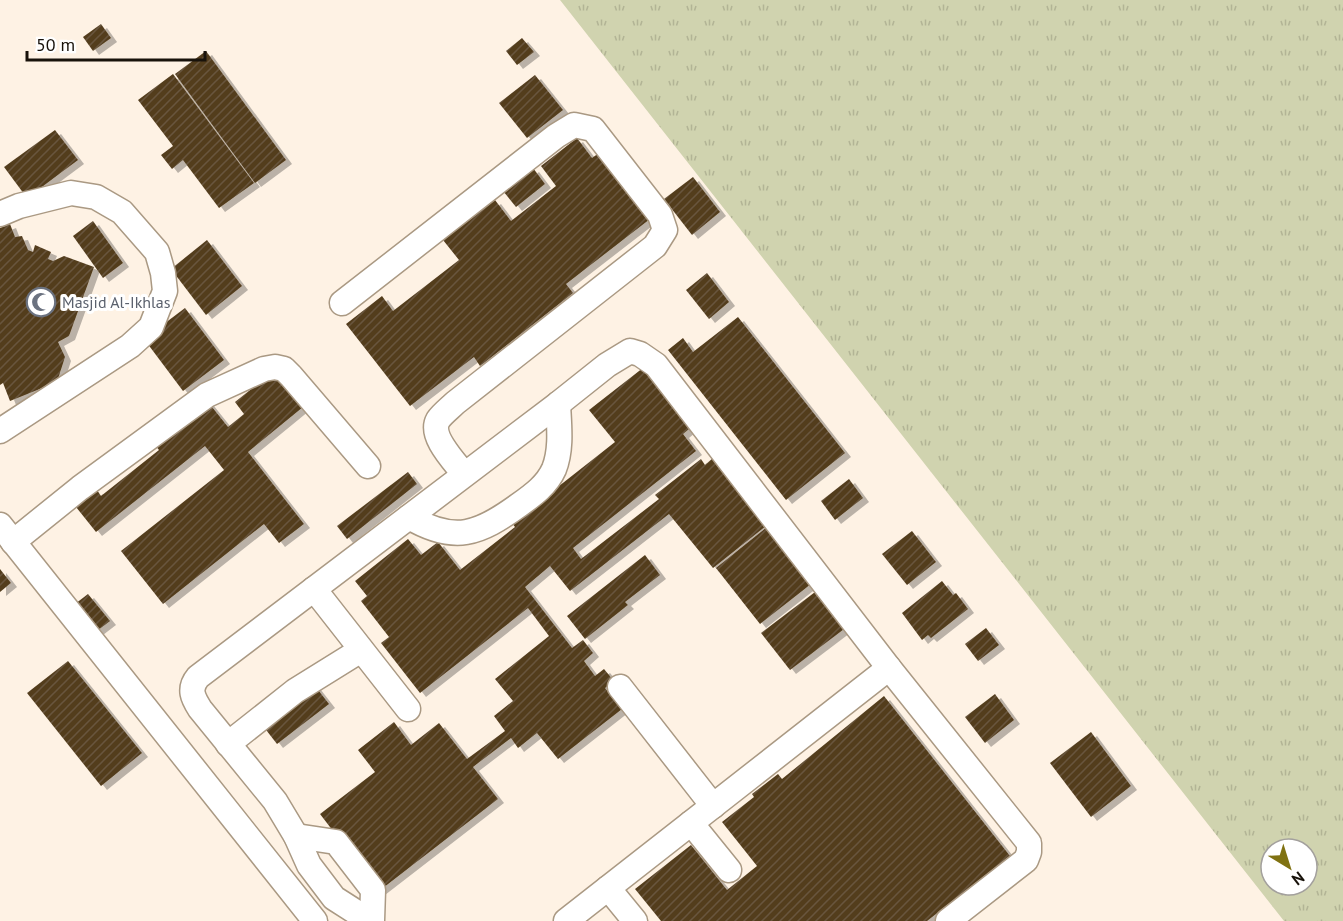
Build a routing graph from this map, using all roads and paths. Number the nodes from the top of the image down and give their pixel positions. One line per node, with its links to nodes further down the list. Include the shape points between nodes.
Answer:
1 (0, 213): 4 (street, via 71,194 96,197 122,213 157,252 165,291 151,327 130,346)
2 (342, 303): 6 (street, via 574,125 593,129 660,215 665,230 655,246 437,421 435,431 441,444)
3 (558, 404): 6 (street); 7 (street, via 559,444 554,469 540,490 493,524 470,532 441,532); 11 (street, via 630,351 657,365)
4 (0, 431)
5 (368, 466): 8 (street, via 291,375 284,369 264,369 207,395 80,488)
6 (464, 474): 7 (street)
7 (409, 517): 9 (street)
8 (7, 533): 20 (street)
9 (314, 589): 10 (street); 14 (street, via 193,683 193,697)
10 (361, 650): 13 (street); 14 (street, via 295,691)
11 (889, 668): 15 (street); 24 (street, via 1029,843 1026,860)
12 (620, 687): 15 (street)
13 (408, 709)
14 (228, 744): 17 (street, via 275,801)
15 (713, 806): 16 (street)
16 (691, 823): 18 (street); 19 (street)
17 (296, 836): 21 (street, via 309,865 334,898); 21 (street, via 336,842 373,890)
18 (729, 870)
19 (608, 888): 22 (street); 23 (street)
20 (315, 921)
21 (371, 921)
22 (566, 921)
23 (635, 921)
24 (948, 921)

